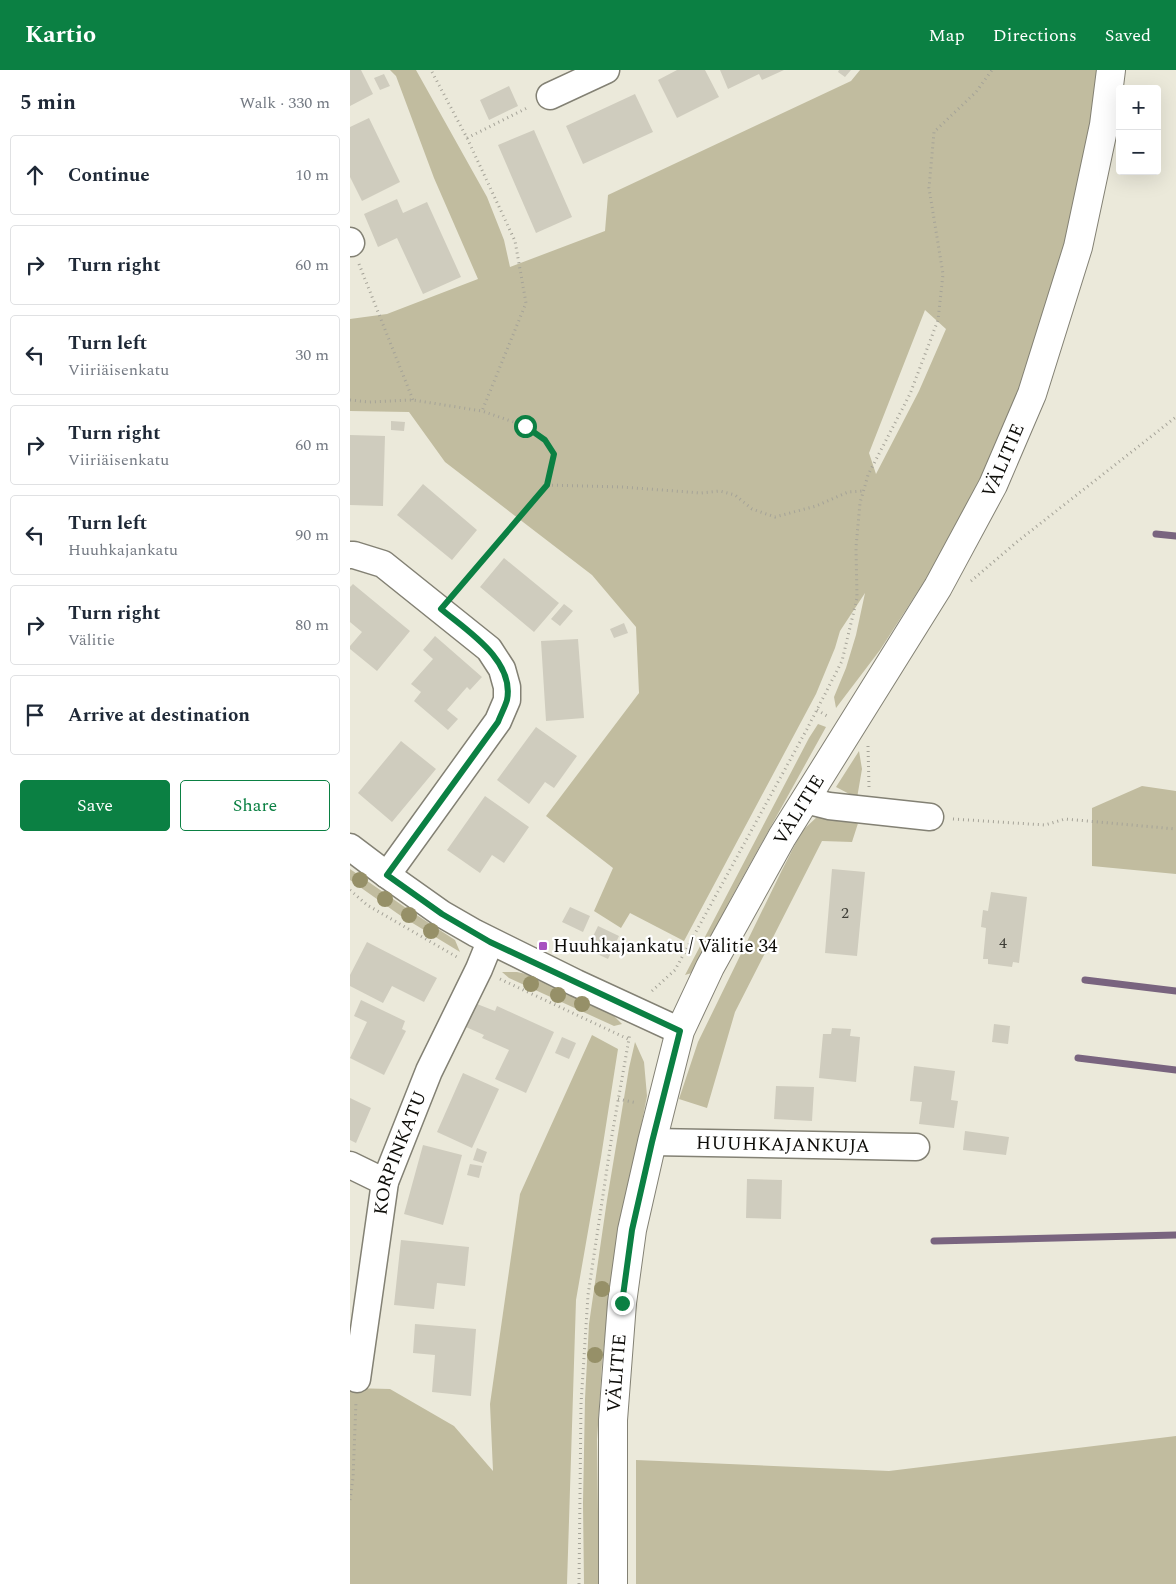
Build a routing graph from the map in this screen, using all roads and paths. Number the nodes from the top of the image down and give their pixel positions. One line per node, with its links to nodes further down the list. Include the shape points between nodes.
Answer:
1 (431, 70): 6 (path)
2 (606, 70): 5 (street)
3 (992, 70): 13 (path, via 976,92 934,132 929,188 943,274 938,320 910,394)
4 (1111, 70): 17 (main road, VÄLITIE, via 1104,125 1078,247 1032,394 993,485 938,587)
5 (550, 96): 6 (path)
6 (467, 138): 10 (path, via 515,241 526,303)
7 (350, 242): 9 (path)
8 (350, 400): 9 (path)
9 (414, 400): 10 (path)
10 (482, 411): 12 (path, via 525,426 545,440 554,454)
11 (1176, 417): 15 (path)
12 (547, 485): 13 (path, via 701,493 720,491 735,495 752,510 776,517 816,506 848,492); 16 (path)
13 (863, 491): 23 (path, via 856,547 858,598 842,661 675,970 648,995)
14 (350, 555): 16 (street, via 383,564)
15 (968, 584)
16 (441, 609): 21 (street, via 489,649 502,669 508,687 506,700 498,722)
17 (805, 800): 18 (street, via 829,806); 24 (main road, VÄLITIE, via 710,967)
18 (930, 817): 19 (path, via 1045,825 1065,819)
19 (1176, 829)
20 (350, 847): 21 (street)
21 (387, 875): 22 (street, via 442,914)
22 (490, 942): 23 (street); 28 (street, KORPINKATU, via 429,1071)
23 (637, 1012): 24 (street); 31 (path, via 627,1047 588,1295 581,1404)
24 (680, 1031): 25 (main road, VÄLITIE)
25 (652, 1142): 26 (street, HUUHKAJANKUJA); 32 (main road, VÄLITIE, via 632,1230 622,1303 613,1420)
26 (916, 1147)
27 (350, 1166): 28 (street)
28 (385, 1182): 29 (street, KORPINKATU)
29 (357, 1379): 30 (path)
30 (350, 1500)
31 (579, 1584)
32 (614, 1584)

